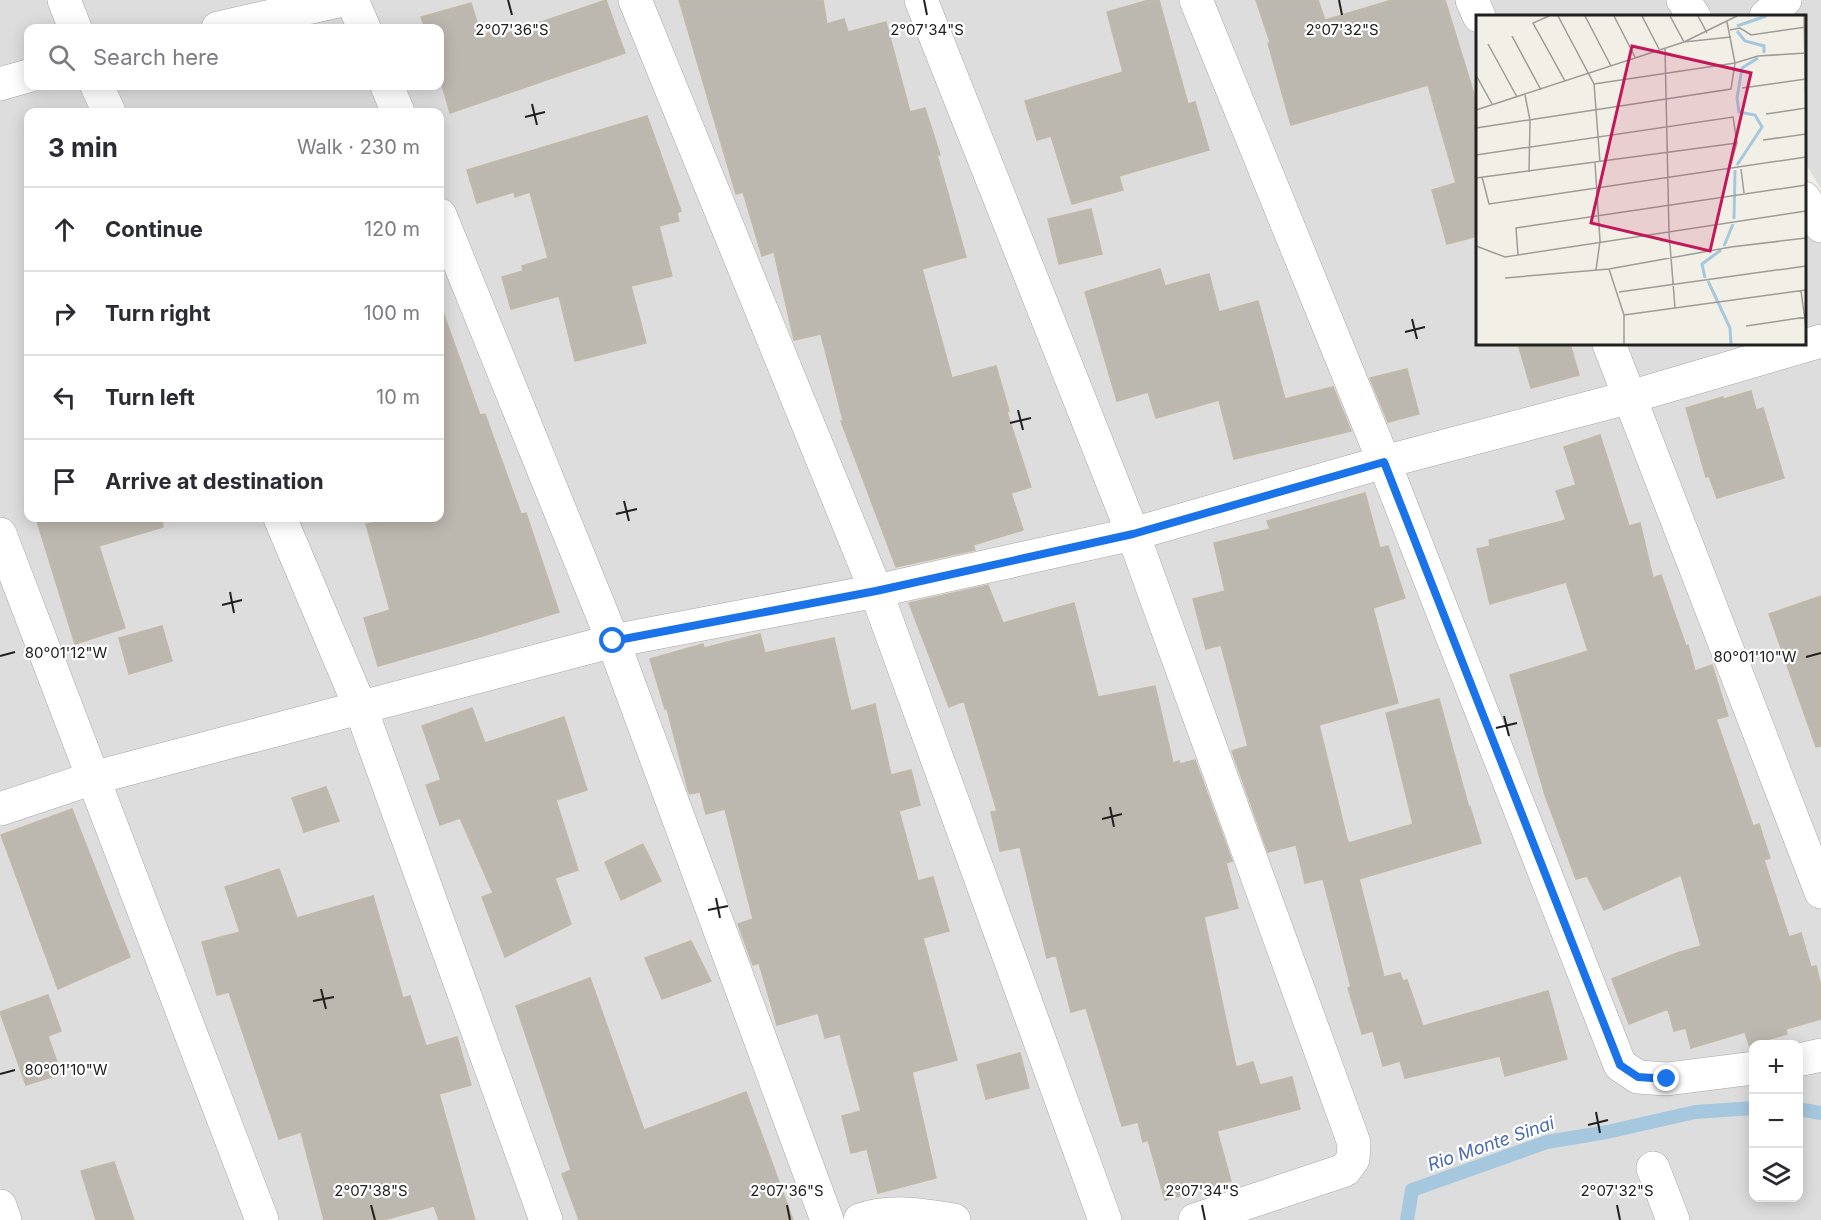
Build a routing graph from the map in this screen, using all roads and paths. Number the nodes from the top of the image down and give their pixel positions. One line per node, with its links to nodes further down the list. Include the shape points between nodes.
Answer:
1 (64, 0): 13 (street)
2 (343, 0): 14 (street)
3 (352, 0): 15 (street)
4 (635, 0): 32 (street)
5 (921, 0): 31 (street)
6 (1196, 0): 28 (street)
7 (1472, 0): 10 (street)
8 (1683, 0): 11 (street)
9 (1785, 0): 12 (street)
10 (1479, 15)
11 (1693, 15)
12 (1767, 15)
13 (73, 24)
14 (236, 24)
15 (362, 24)
16 (24, 77): 17 (street)
17 (0, 84)
18 (99, 90): 20 (street)
19 (389, 90): 21 (street)
20 (107, 108)
21 (396, 108)
22 (1806, 201): 24 (street)
23 (444, 225): 33 (street)
24 (1821, 226)
25 (1821, 341): 27 (street)
26 (1609, 345): 27 (street)
27 (1630, 397): 28 (street); 37 (street)
28 (1384, 462): 31 (street); 40 (street, via 1620,1065 1638,1077 1667,1079)
29 (282, 522): 34 (street)
30 (0, 534): 35 (street)
31 (1133, 534): 32 (street); 50 (street, via 1354,1143 1353,1159 1345,1170)
32 (876, 591): 33 (street); 49 (street)
33 (613, 641): 34 (street); 46 (street)
34 (362, 708): 35 (street); 45 (street)
35 (93, 778): 36 (street); 44 (street)
36 (0, 809)
37 (1821, 892)
38 (1821, 1055): 39 (street)
39 (1803, 1059)
40 (1749, 1069)
41 (1653, 1168): 51 (street)
42 (0, 1206): 43 (street)
43 (5, 1220)
44 (262, 1220)
45 (546, 1220)
46 (827, 1220)
47 (860, 1220): 48 (street, via 908,1213)
48 (954, 1220)
49 (1105, 1220)
50 (1195, 1220)
51 (1673, 1220)

